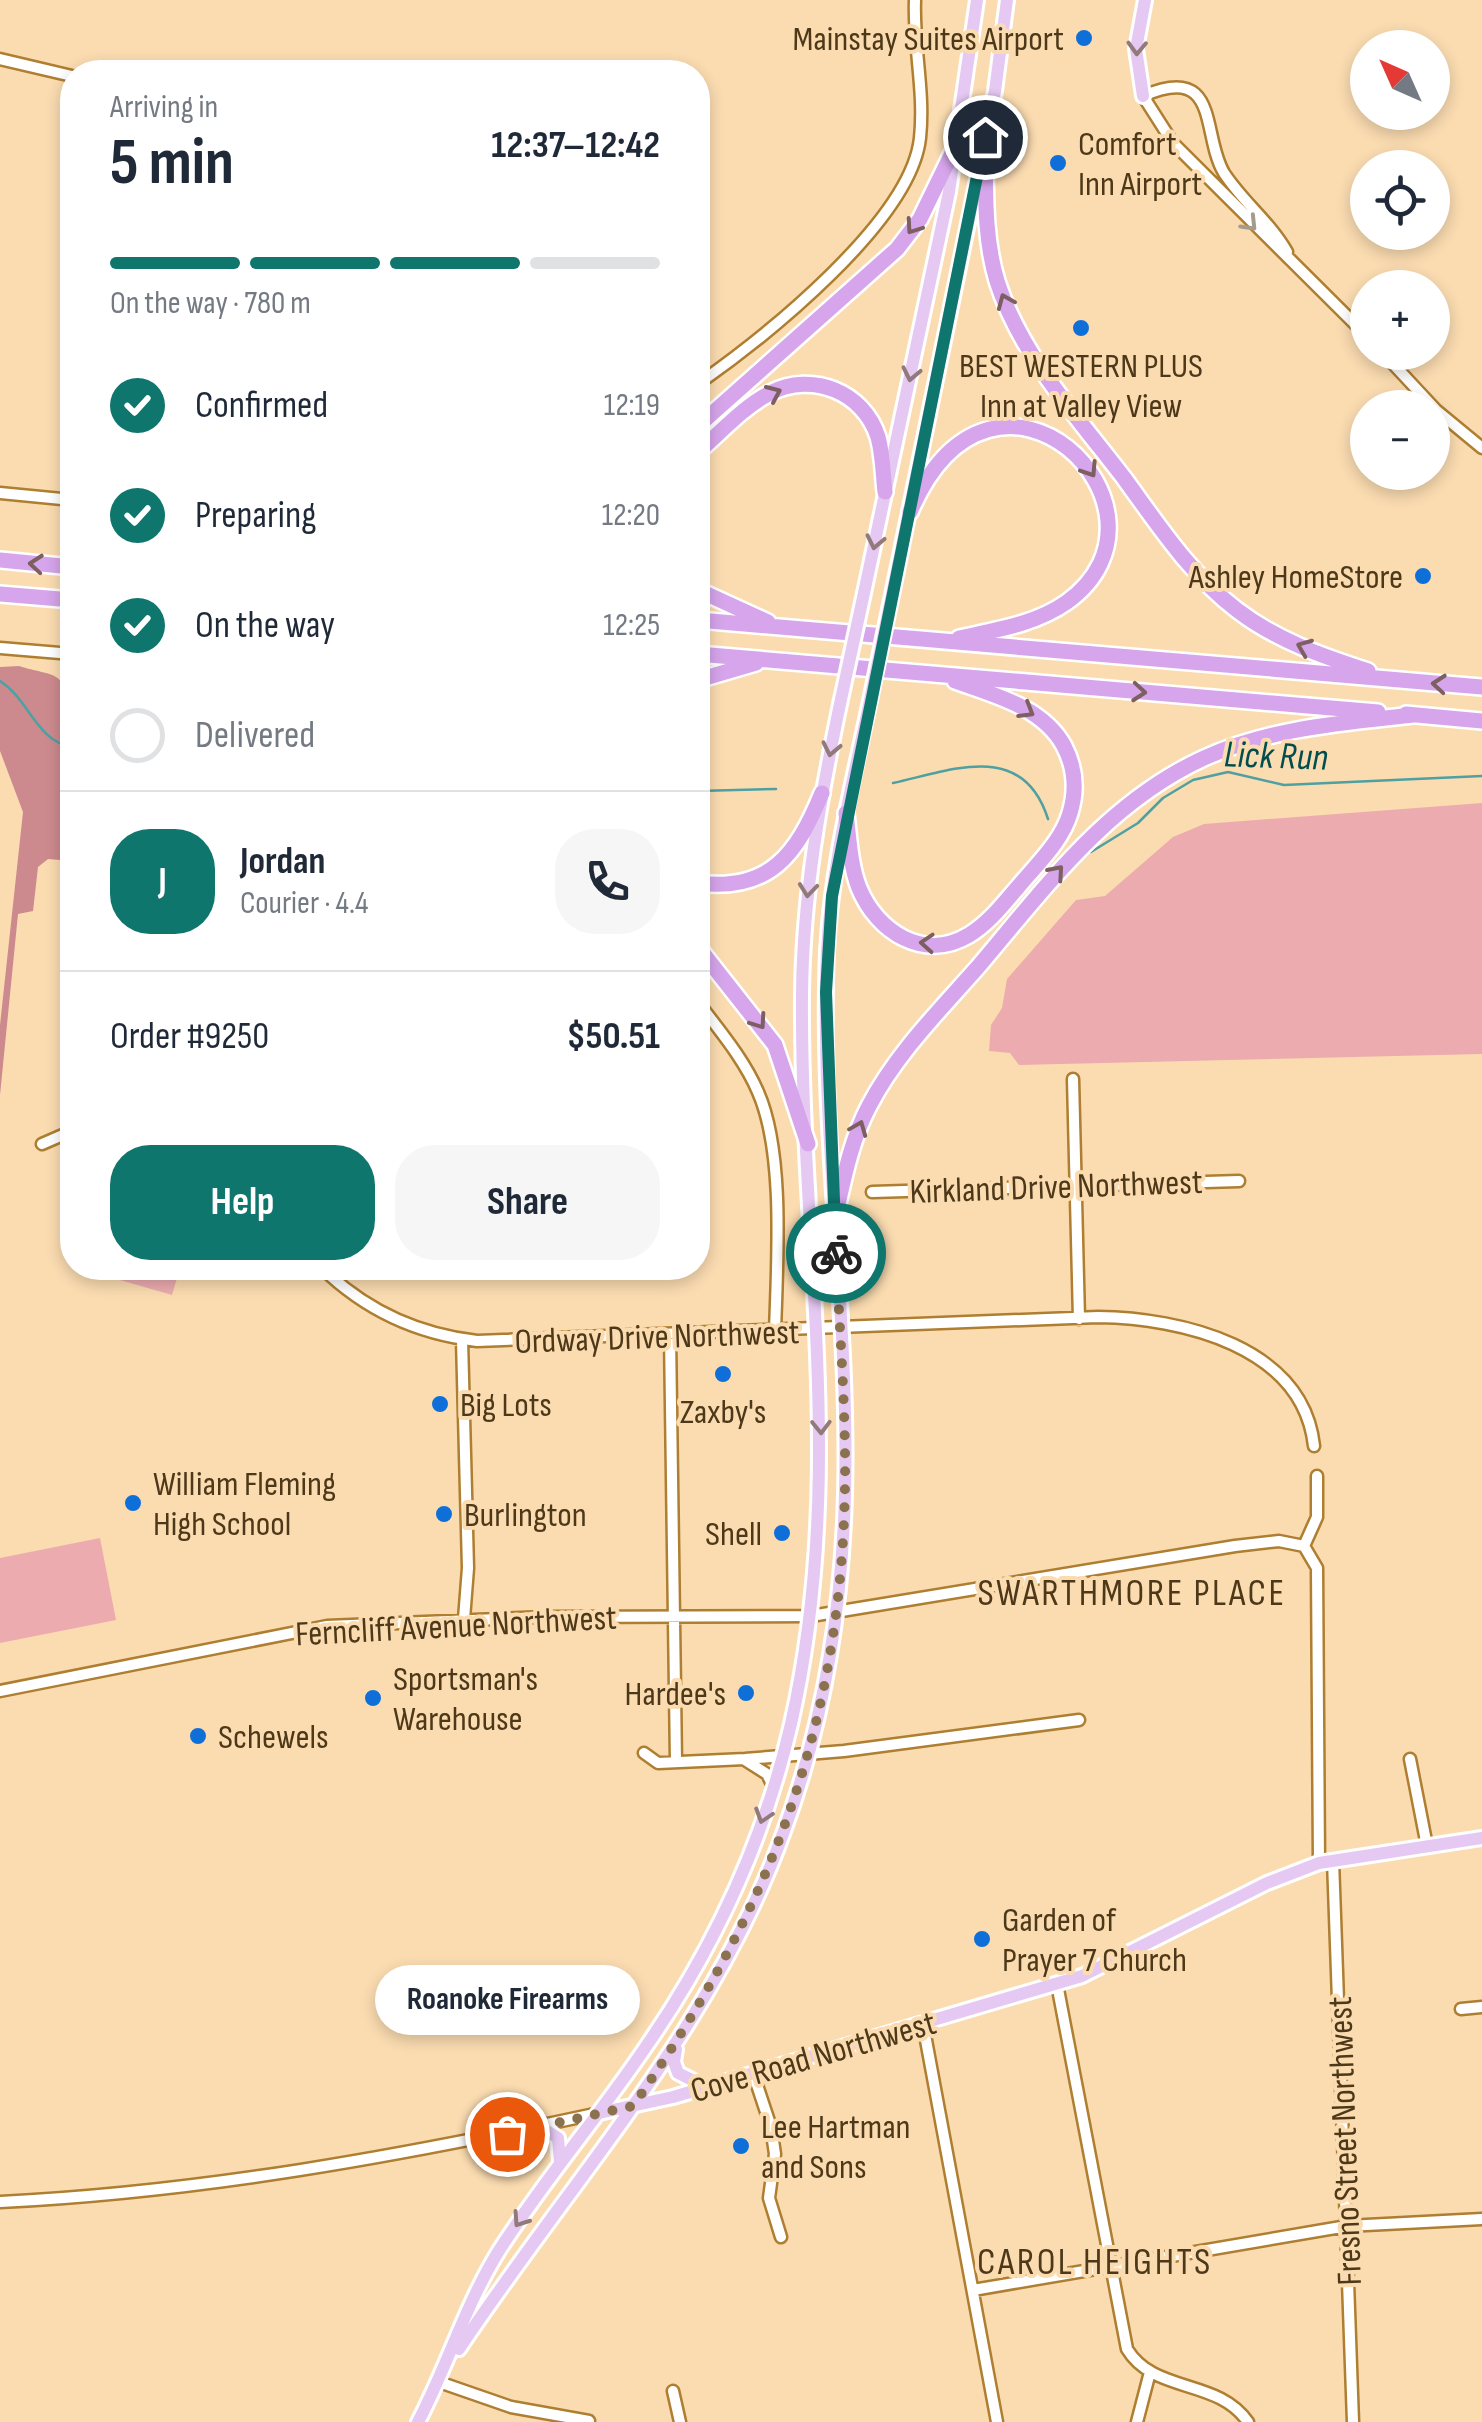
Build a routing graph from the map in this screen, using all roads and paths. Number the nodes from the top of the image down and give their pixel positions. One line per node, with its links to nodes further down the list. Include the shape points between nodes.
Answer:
1 (915, 0): 13 (street, via 920,142 897,199 836,267)
2 (978, 0): 9 (main road)
3 (1007, 0): 8 (main road)
4 (1145, 0): 7 (main road, one-way to 7, via 1136,48)
5 (0, 59): 6 (street)
6 (60, 73)
7 (1144, 96): 10 (street, one-way to 10, via 1173,143 1262,236); 10 (street, via 1172,88 1200,98 1222,168)
8 (985, 137): 20 (main road); 35 (highway, one-way to 8, via 1282,638 1229,604 1180,555 1030,350 1005,302 988,235)
9 (958, 141): 14 (highway, one-way to 14, via 897,249); 17 (main road, one-way to 17)
10 (1287, 252): 11 (street)
11 (1350, 318)
12 (1399, 370): 16 (street)
13 (710, 374)
14 (710, 415)
15 (710, 442): 17 (highway, one-way to 17, via 770,393 821,385 846,395 872,422)
16 (1482, 448)
17 (885, 492): 39 (main road, one-way to 39, bridge)
18 (0, 493): 19 (street)
19 (60, 499)
20 (910, 512): 28 (highway, one-way to 28, via 944,454 998,426 1056,436 1080,456 1101,489 1105,544 1075,596 1032,621); 40 (main road, bridge)
21 (0, 560): 22 (highway, one-way to 21)
22 (60, 566)
23 (0, 594): 25 (highway)
24 (710, 595): 27 (highway)
25 (60, 599)
26 (710, 621): 27 (highway)
27 (780, 627): 28 (highway)
28 (945, 642): 35 (highway)
29 (0, 648): 30 (street)
30 (60, 653)
31 (710, 655): 32 (highway)
32 (768, 660): 33 (highway); 34 (highway)
33 (937, 675): 37 (highway, one-way to 37); 40 (highway, one-way to 40, via 1024,708 1060,740 1075,785 1060,835 985,923 953,942 927,945 895,934 866,902 854,872)
34 (710, 677)
35 (1396, 680): 36 (highway, one-way to 35)
36 (1482, 687)
37 (1413, 715): 38 (highway); 51 (highway, one-way to 37, via 850,1152 881,1084 1110,818 1180,770 1236,745 1294,730)
38 (1482, 721)
39 (822, 793): 41 (highway, via 796,848 776,867 738,883); 47 (main road, one-way to 47, via 804,928)
40 (846, 813): 51 (main road, via 827,963)
41 (710, 883)
42 (710, 962): 47 (highway, one-way to 47, via 775,1045)
43 (710, 1019): 56 (street, via 750,1074 770,1130)
44 (1073, 1079): 49 (street)
45 (60, 1136): 46 (street)
46 (42, 1144)
47 (808, 1144): 55 (main road)
48 (1239, 1181): 49 (street, Kirkland Drive Northwest)
49 (1077, 1185): 50 (street, Kirkland Drive Northwest); 53 (street)
50 (872, 1192)
51 (834, 1222): 54 (main road)
52 (336, 1280): 58 (street, Ordway Drive Northwest, via 400,1322)
53 (1079, 1319): 54 (street, Ordway Drive Northwest); 59 (street, Ordway Drive Northwest, via 1140,1320 1248,1350 1289,1387)
54 (839, 1329): 55 (street, Ordway Drive Northwest); 62 (main road, via 845,1498)
55 (818, 1330): 56 (street, Ordway Drive Northwest); 64 (main road, one-way to 64, via 821,1490)
56 (775, 1332): 57 (street, Ordway Drive Northwest)
57 (670, 1335): 58 (street, Ordway Drive Northwest); 63 (street)
58 (462, 1340): 65 (street)
59 (1314, 1446)
60 (1317, 1476): 61 (street, via 1317,1517)
61 (1304, 1546): 62 (street, Ferncliff Avenue Northwest, via 1235,1546); 78 (street, via 1316,1568)
62 (835, 1613): 64 (street, Ferncliff Avenue Northwest); 69 (main road)
63 (676, 1616): 64 (street, Ferncliff Avenue Northwest); 65 (street, Ferncliff Avenue Northwest); 73 (street)
64 (811, 1616): 70 (main road)
65 (464, 1619): 66 (street, Ferncliff Avenue Northwest, via 314,1628)
66 (0, 1690)
67 (1079, 1720): 69 (street)
68 (644, 1752): 73 (street, via 658,1763)
69 (807, 1754): 70 (street); 83 (main road, via 745,1926)
70 (783, 1756): 72 (street); 74 (main road)
71 (1410, 1759): 76 (street)
72 (744, 1760): 73 (street); 74 (street)
73 (676, 1762)
74 (773, 1786): 87 (main road, one-way to 87, via 745,1868 701,1960)
75 (1482, 1838): 76 (main road, Cove Road Northwest)
76 (1427, 1846): 77 (main road, Cove Road Northwest)
77 (1333, 1860): 78 (main road, Cove Road Northwest); 92 (street, Fresno Street Northwest)
78 (1318, 1862): 79 (main road, Cove Road Northwest)
79 (1057, 1984): 82 (main road, Cove Road Northwest); 94 (street)
80 (1482, 2007): 81 (street)
81 (1461, 2009)
82 (923, 2024): 84 (main road, Cove Road Northwest); 95 (street)
83 (680, 2038): 85 (main road, via 675,2068); 86 (main road)
84 (753, 2073): 85 (main road, Cove Road Northwest); 93 (street, via 775,2154 768,2198)
85 (706, 2087): 86 (main road, Cove Road Northwest)
86 (633, 2106): 87 (main road, Cove Road Northwest); 96 (main road)
87 (598, 2113): 88 (street, Cove Road Northwest); 89 (main road)
88 (539, 2126): 89 (main road, via 558,2138); 90 (street, Cove Road Northwest, via 211,2185)
89 (560, 2163): 96 (main road, one-way to 96, via 484,2275)
90 (0, 2202)
91 (1482, 2219): 92 (street)
92 (1347, 2226): 94 (street); 106 (street, Fresno Street Northwest)
93 (781, 2237)
94 (1110, 2267): 95 (street); 97 (street, via 1128,2349)
95 (973, 2290): 103 (street)
96 (446, 2368): 98 (main road)
97 (1150, 2372): 104 (street); 105 (street, via 1215,2392)
98 (439, 2382): 100 (street, via 511,2407); 101 (main road)
99 (673, 2391): 102 (street)
100 (589, 2421)
101 (418, 2422)
102 (680, 2422)
103 (997, 2422)
104 (1137, 2422)
105 (1248, 2422)
106 (1353, 2422)

